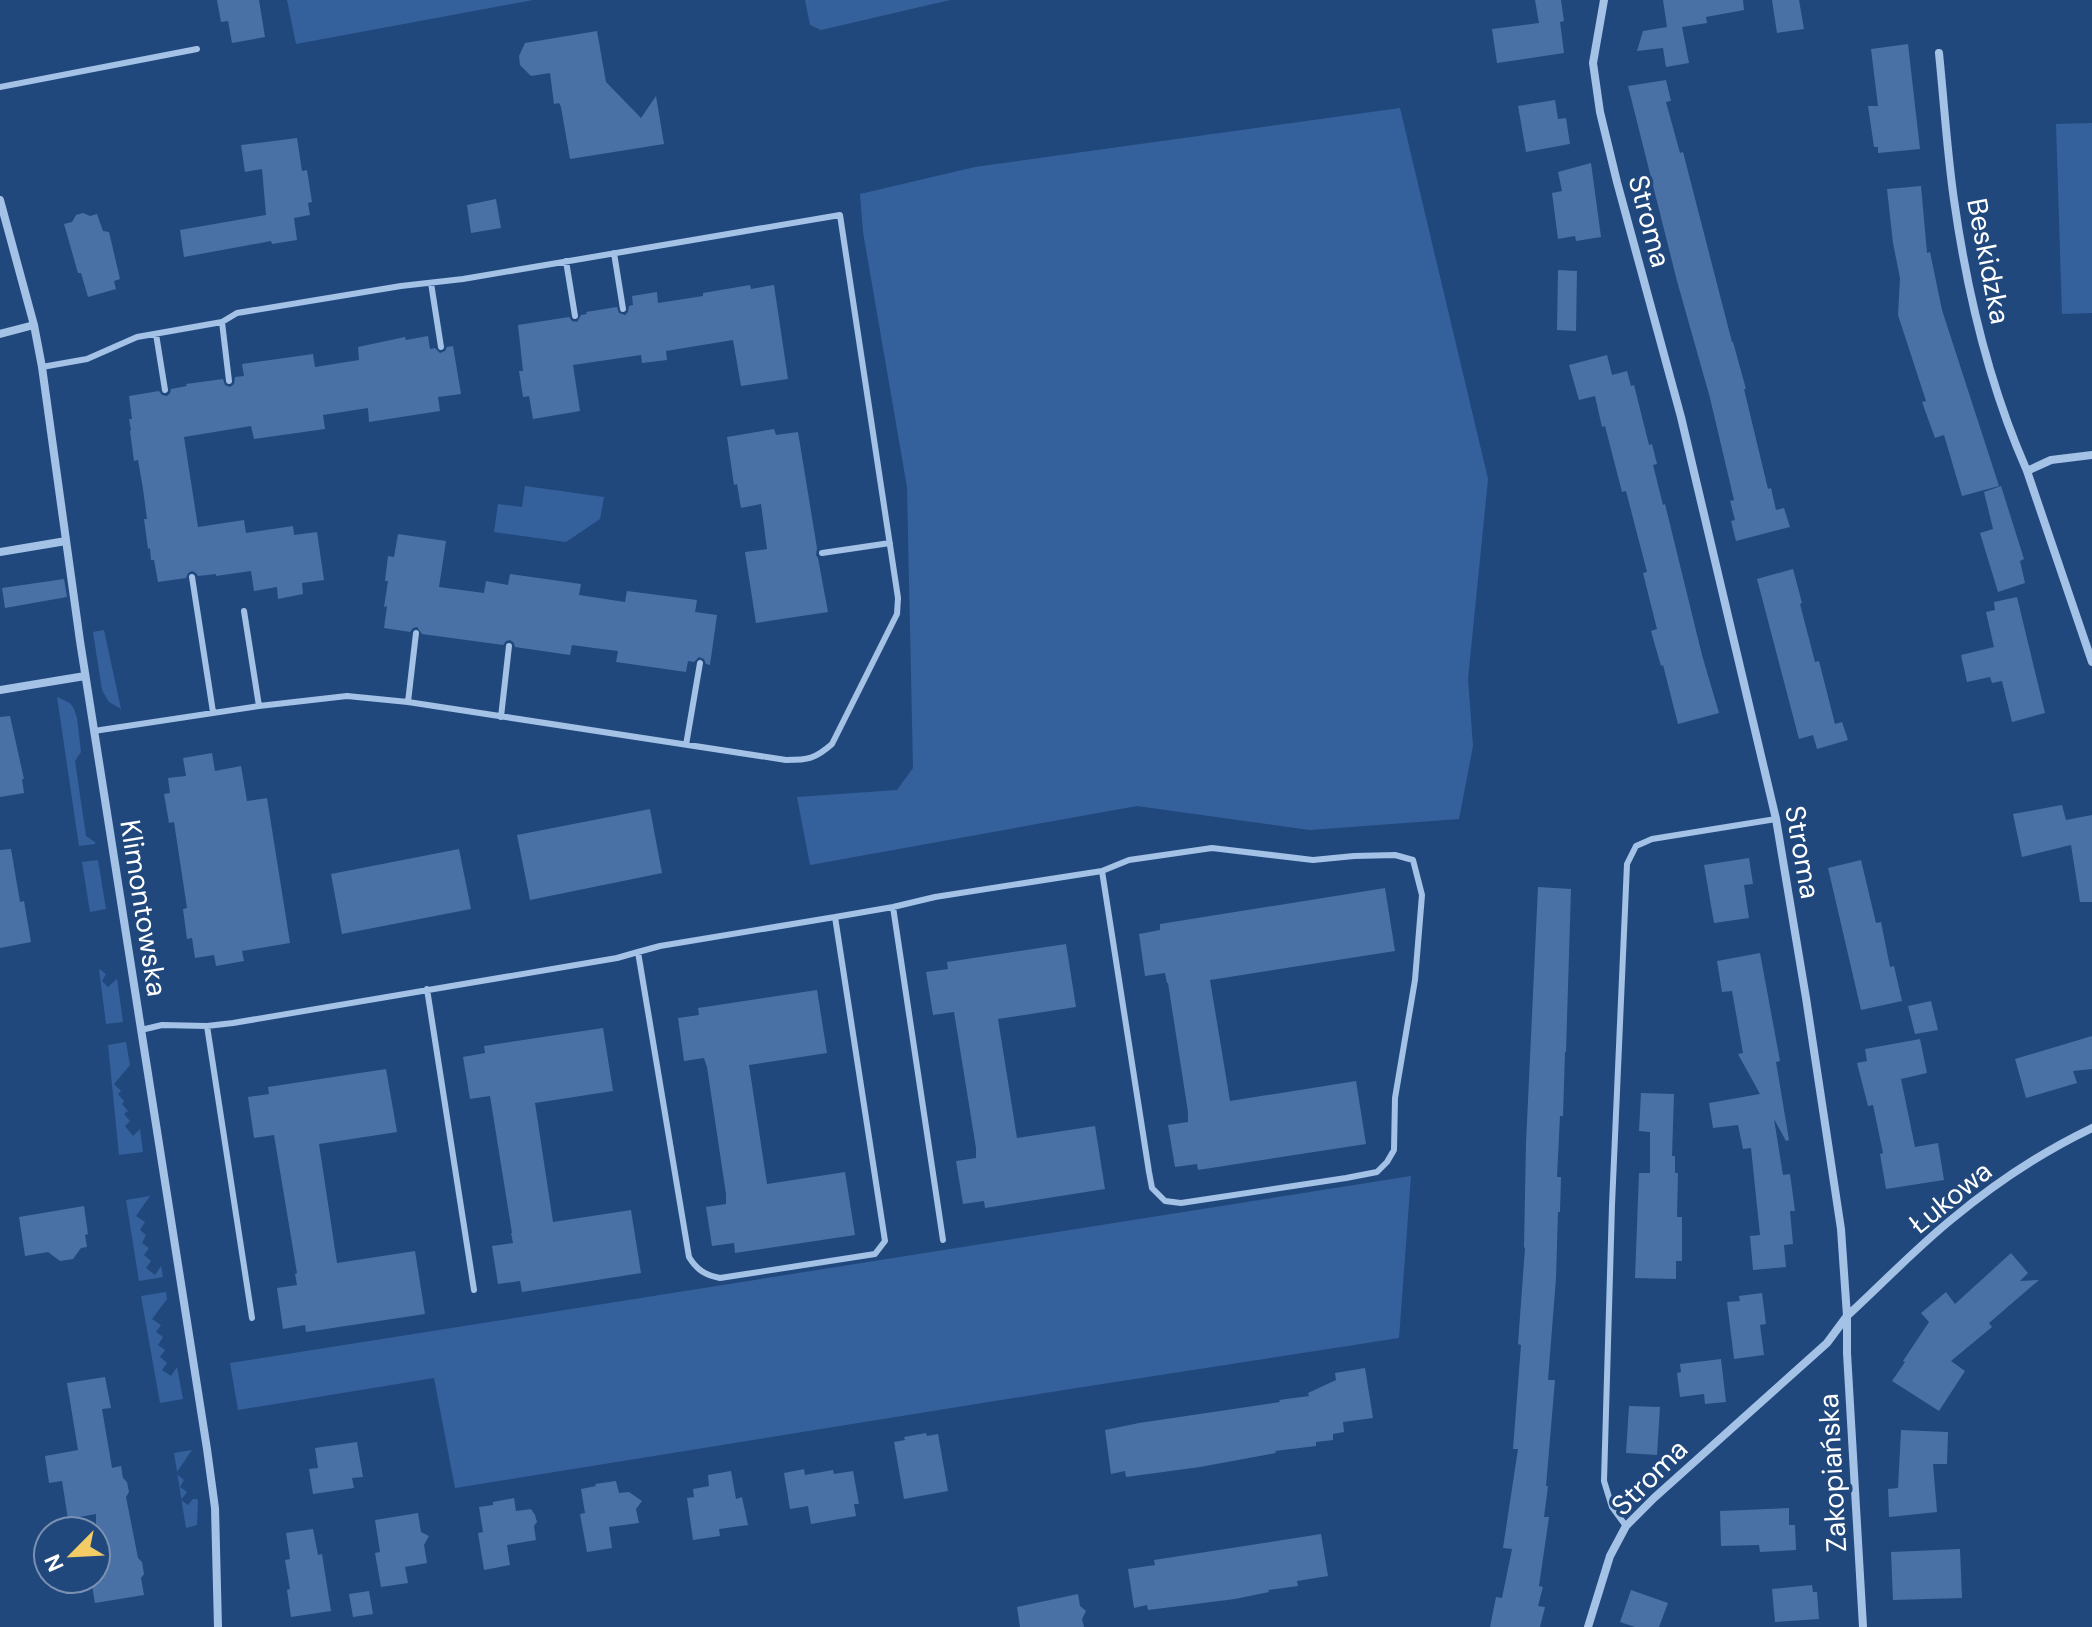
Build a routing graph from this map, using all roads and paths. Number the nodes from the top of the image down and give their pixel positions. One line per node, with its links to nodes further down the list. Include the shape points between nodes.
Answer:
1 (1604, 0): 39 (street, Stroma, via 1593,63 1600,112 1681,417)
2 (197, 49): 4 (lane)
3 (1939, 53): 20 (street, Beskidzka, via 1954,199 1976,324)
4 (0, 87)
5 (0, 200): 12 (street, Klimontowska)
6 (614, 253): 7 (lane); 9 (lane); 22 (lane, via 840,215)
7 (566, 261): 8 (lane); 10 (lane)
8 (431, 283): 11 (lane, via 237,313); 15 (lane)
9 (623, 309)
10 (575, 316)
11 (222, 322): 14 (lane); 17 (lane)
12 (34, 325): 13 (street); 16 (street, Klimontowska)
13 (0, 334)
14 (156, 334): 16 (lane, via 87,359); 18 (lane)
15 (441, 347)
16 (42, 367): 21 (street, Klimontowska)
17 (229, 381)
18 (165, 390)
19 (2092, 455): 20 (street, via 2051,460)
20 (2027, 471): 29 (street, Beskidzka)
21 (66, 541): 23 (street); 31 (street, Klimontowska)
22 (890, 543): 24 (lane); 38 (lane, via 897,614 832,744 807,760)
23 (0, 552)
24 (822, 553)
25 (192, 577): 35 (lane)
26 (244, 611): 34 (lane)
27 (416, 633): 33 (lane)
28 (509, 646): 36 (lane)
29 (2092, 662)
30 (700, 663): 38 (lane)
31 (85, 676): 32 (street); 37 (street, Klimontowska)
32 (0, 690)
33 (408, 702): 34 (lane, via 347,696); 36 (lane)
34 (259, 706): 35 (lane)
35 (213, 712): 37 (lane)
36 (501, 717): 38 (lane)
37 (94, 731): 46 (street, Klimontowska)
38 (686, 745)
39 (1776, 819): 50 (street, Stroma, via 1841,1229); 52 (lane, via 1652,839 1636,846 1627,864 1604,1481 1612,1507)
40 (1102, 871): 40 (lane, via 1129,860 1212,848 1313,860 1395,855 1413,860 1422,895 1415,980 1395,1098 1394,1150 1377,1172 1181,1203 1165,1201 1152,1188); 41 (lane)
41 (893, 907): 42 (lane); 48 (lane)
42 (835, 917): 43 (lane); 43 (lane, via 885,1241 875,1254 720,1278 696,1268 689,1257)
43 (638, 952): 44 (lane)
44 (427, 989): 45 (lane); 49 (lane)
45 (207, 1026): 46 (lane); 51 (lane)
46 (141, 1030): 53 (street, Klimontowska, via 215,1508)
47 (2092, 1128): 50 (street, Łukowa, via 2009,1177 1952,1219)
48 (943, 1240)
49 (474, 1290)
50 (1847, 1316): 52 (street, Stroma, via 1827,1343); 55 (street, Zakopiańska)
51 (252, 1318)
52 (1626, 1526): 54 (street, Stroma, via 1610,1556)
53 (218, 1627)
54 (1588, 1627)
55 (1863, 1627)

